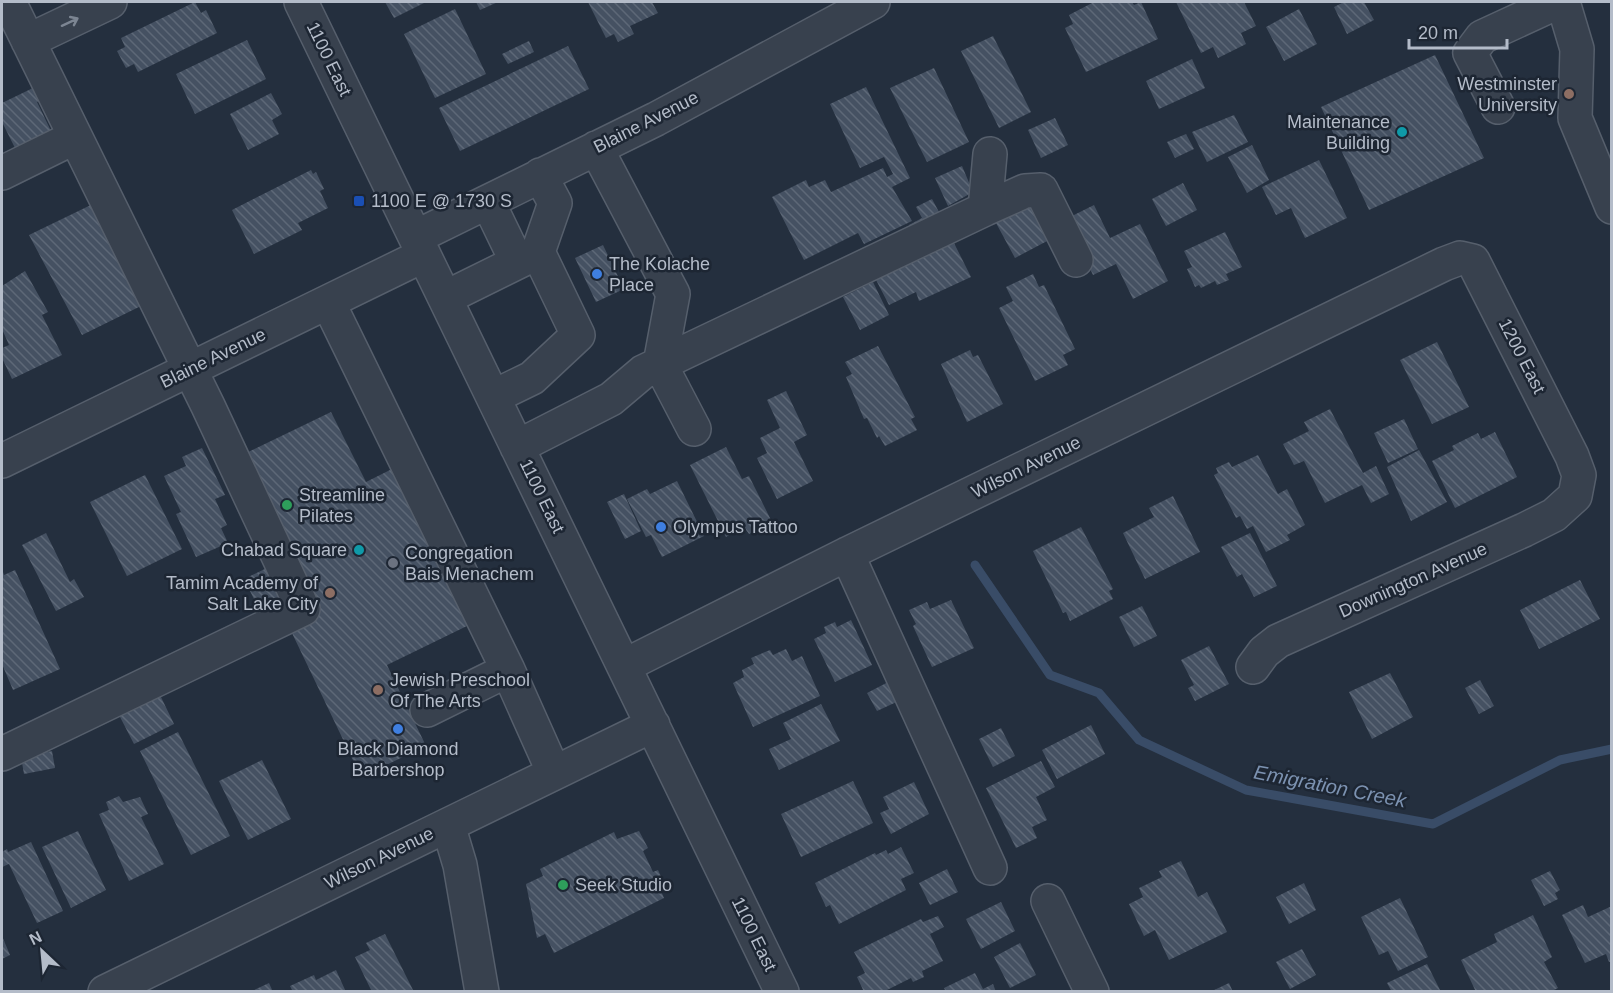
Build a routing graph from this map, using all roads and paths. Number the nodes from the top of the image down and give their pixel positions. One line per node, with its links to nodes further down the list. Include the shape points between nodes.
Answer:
1 (9, 2): 7 (street)
2 (110, 2): 7 (street, one-way to 2)
3 (301, 2): 17 (street, 1100 East)
4 (873, 2): 10 (street, Blaine Avenue)
5 (1558, 2): 8 (street, via 1482,37 1470,54)
6 (1563, 2): 15 (street, via 1577,49 1575,118)
7 (28, 41): 9 (street)
8 (1498, 107)
9 (75, 137): 12 (street); 24 (street)
10 (596, 148): 13 (street, Blaine Avenue); 23 (street, via 672,294)
11 (990, 154): 16 (street)
12 (2, 173)
13 (540, 175): 14 (street, Blaine Avenue); 18 (street, via 555,203)
14 (488, 202): 17 (street, Blaine Avenue); 18 (street)
15 (1611, 207)
16 (985, 209): 19 (street, via 1025,191 1041,190); 23 (street)
17 (420, 246): 21 (street, 1100 East); 22 (street, Blaine Avenue)
18 (527, 257): 21 (street); 25 (street, via 578,335 532,378)
19 (1076, 260)
20 (1430, 272): 29 (street, 1200 East, via 1460,258 1477,266 1572,456 1579,475); 30 (street, Wilson Avenue)
21 (445, 298): 25 (street, 1100 East)
22 (328, 302): 24 (street, Blaine Avenue); 33 (street)
23 (660, 364): 26 (street); 27 (street, via 643,372 611,399)
24 (190, 369): 28 (street, Blaine Avenue); 36 (street, via 303,609)
25 (493, 397): 27 (street, 1100 East)
26 (694, 429)
27 (518, 447): 31 (street, 1100 East)
28 (2, 461)
29 (1575, 496): 32 (street, Downington Avenue, via 1554,515 1524,530 1278,641 1263,652)
30 (848, 554): 31 (street, Wilson Avenue); 39 (street)
31 (624, 666): 35 (street, 1100 East)
32 (1253, 667)
33 (508, 670): 34 (street); 37 (street)
34 (427, 710)
35 (653, 725): 37 (street, Wilson Avenue); 43 (street, 1100 East)
36 (2, 754)
37 (554, 773): 38 (street, Wilson Avenue)
38 (448, 825): 41 (street, Wilson Avenue); 42 (street, via 460,866)
39 (990, 868)
40 (1048, 901): 44 (street)
41 (105, 992)
42 (482, 992)
43 (782, 992)
44 (1092, 992)

